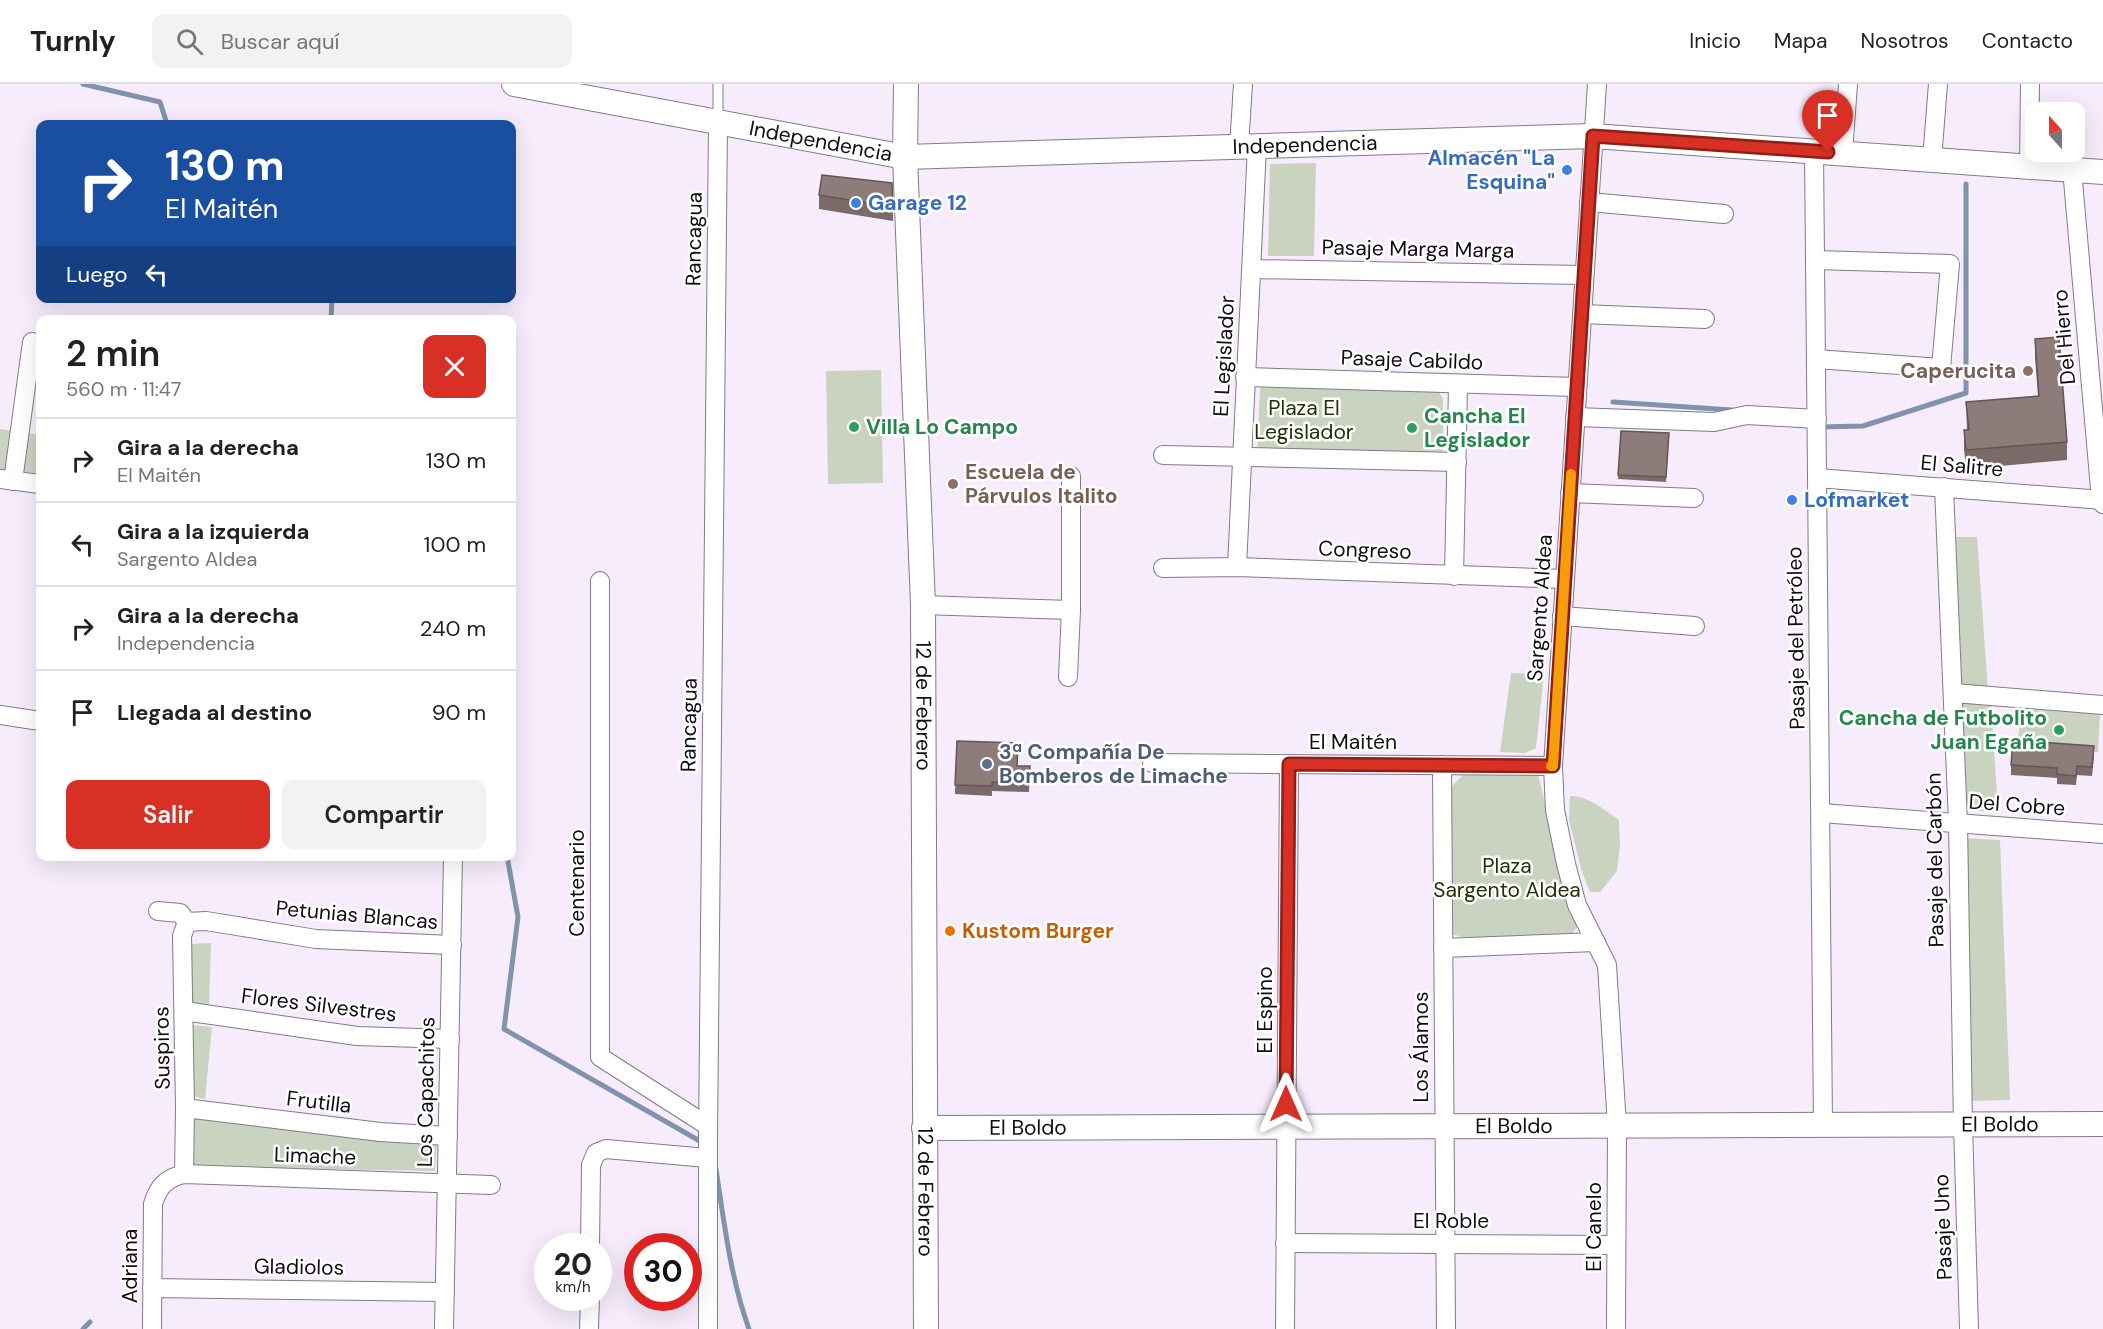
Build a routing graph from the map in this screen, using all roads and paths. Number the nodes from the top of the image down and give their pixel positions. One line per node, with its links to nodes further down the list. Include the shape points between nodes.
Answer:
1 (514, 84): 9 (street, Independencia)
2 (718, 84): 10 (lane)
3 (906, 84): 15 (street, 12 de Febrero)
4 (1243, 84): 12 (street, El Legislador)
5 (1597, 84): 11 (street, Sargento Aldea)
6 (1848, 84): 14 (street)
7 (1938, 84): 16 (street)
8 (2030, 84): 17 (street)
9 (566, 88): 10 (street, Independencia)
10 (718, 122): 15 (street, Independencia); 83 (street, Rancagua)
11 (1593, 136): 12 (street, Independencia); 13 (street, Independencia); 20 (street, Sargento Aldea)
12 (1248, 147): 15 (street, Independencia); 23 (street, El Legislador)
13 (1814, 151): 14 (street, Independencia); 22 (street, Pasaje del Petróleo)
14 (1843, 153): 16 (street, Independencia)
15 (905, 157): 50 (street, 12 de Febrero)
16 (1932, 160): 17 (street, Independencia)
17 (2029, 166): 18 (street, Independencia)
18 (2072, 169): 19 (street, Independencia); 44 (street, Del Hierro)
19 (2103, 172)
20 (1589, 202): 21 (street); 24 (street, Sargento Aldea)
21 (1724, 214)
22 (1816, 260): 28 (street, Pasaje del Petróleo); 28 (street, via 1950,264 1941,368)
23 (1251, 269): 24 (street, Pasaje Marga Marga); 29 (street, El Legislador)
24 (1584, 275): 25 (street, Sargento Aldea)
25 (1581, 314): 26 (street); 31 (street, Sargento Aldea)
26 (1705, 319)
27 (32, 342): 39 (street)
28 (1816, 359): 33 (street, Pasaje del Petróleo)
29 (1245, 377): 30 (street, Pasaje Cabildo); 35 (street, El Legislador)
30 (1458, 385): 31 (street, Pasaje Cabildo); 36 (street)
31 (1577, 387): 32 (street, Sargento Aldea)
32 (1575, 417): 33 (street, via 1714,422 1747,416); 42 (street, Sargento Aldea)
33 (1817, 424): 38 (street, Pasaje del Petróleo)
34 (1163, 455): 35 (street)
35 (1242, 458): 36 (street); 45 (street, El Legislador)
36 (1457, 462): 47 (street)
37 (1071, 476): 51 (street)
38 (1817, 478): 41 (street, El Salitre); 63 (street, Pasaje del Petróleo)
39 (7, 480): 40 (street)
40 (36, 484)
41 (1944, 487): 44 (street, El Salitre); 55 (street, Pasaje del Carbón)
42 (1570, 493): 43 (street); 48 (street, Sargento Aldea)
43 (1694, 498)
44 (2102, 501)
45 (1237, 567): 46 (street, Congreso); 47 (street, Congreso)
46 (1163, 568)
47 (1454, 576): 48 (street, Congreso)
48 (1565, 579): 52 (street, Sargento Aldea)
49 (600, 580): 83 (street, Centenario, via 600,1057)
50 (923, 605): 51 (street); 81 (street, 12 de Febrero)
51 (1071, 610): 54 (street)
52 (1562, 616): 53 (street); 62 (street, Sargento Aldea)
53 (1695, 626)
54 (1068, 677)
55 (1954, 693): 56 (street); 64 (street, Pasaje del Carbón)
56 (2103, 705)
57 (0, 715): 58 (street)
58 (36, 720)
59 (1152, 763): 60 (street, El Maitén)
60 (1289, 764): 61 (street, El Maitén); 80 (street, El Espino)
61 (1442, 765): 62 (street, El Maitén); 71 (street, Los Álamos)
62 (1553, 766): 69 (street, Sargento Aldea, via 1555,810 1566,864 1577,905)
63 (1821, 813): 64 (street, Del Cobre); 76 (street, Pasaje del Petróleo)
64 (1958, 823): 65 (street, Del Cobre); 77 (street, Pasaje del Carbón)
65 (2103, 834)
66 (453, 861): 70 (street, Los Capachitos)
67 (158, 911): 68 (street, via 180,913)
68 (187, 922): 70 (street, Petunias Blancas, via 206,921 316,939); 72 (street, Suspiros, via 182,936)
69 (1596, 942): 71 (street); 79 (street, Sargento Aldea, via 1607,965)
70 (452, 945): 73 (street, Los Capachitos)
71 (1443, 948): 78 (street, Los Álamos)
72 (184, 1011): 73 (street, Flores Silvestres, via 357,1036); 74 (street, Suspiros)
73 (450, 1039): 82 (street, Los Capachitos)
74 (185, 1108): 82 (street, Frutilla, via 380,1132); 84 (street, Suspiros)
75 (2103, 1124): 77 (street, El Boldo)
76 (1823, 1125): 77 (street, El Boldo); 79 (street, El Boldo)
77 (1963, 1125): 102 (street, Pasaje Uno)
78 (1444, 1126): 79 (street, El Boldo); 80 (street, El Boldo); 89 (street, Los Álamos)
79 (1617, 1126): 90 (street, El Canelo)
80 (1286, 1127): 81 (street, El Boldo); 88 (street, El Espino)
81 (924, 1128): 98 (street, 12 de Febrero)
82 (447, 1136): 85 (street, Los Capachitos)
83 (708, 1143): 87 (street, via 606,1149 596,1153 591,1166); 97 (street, Rancagua)
84 (184, 1174): 85 (street, Limache); 91 (street, Adriana, via 167,1180 153,1204)
85 (447, 1184): 86 (street, Limache); 92 (street, Los Capachitos)
86 (490, 1185)
87 (590, 1233)
88 (1285, 1243): 89 (street, El Roble); 99 (street, El Espino)
89 (1446, 1244): 90 (street, El Roble); 100 (street, Los Álamos)
90 (1616, 1245): 101 (street, El Canelo)
91 (152, 1288): 92 (street, Gladiolos); 94 (street, Adriana)
92 (445, 1292): 95 (street, Los Capachitos)
93 (590, 1311): 96 (street)
94 (152, 1329)
95 (444, 1329)
96 (589, 1329)
97 (708, 1329)
98 (926, 1329)
99 (1285, 1329)
100 (1446, 1329)
101 (1616, 1329)
102 (1969, 1329)

